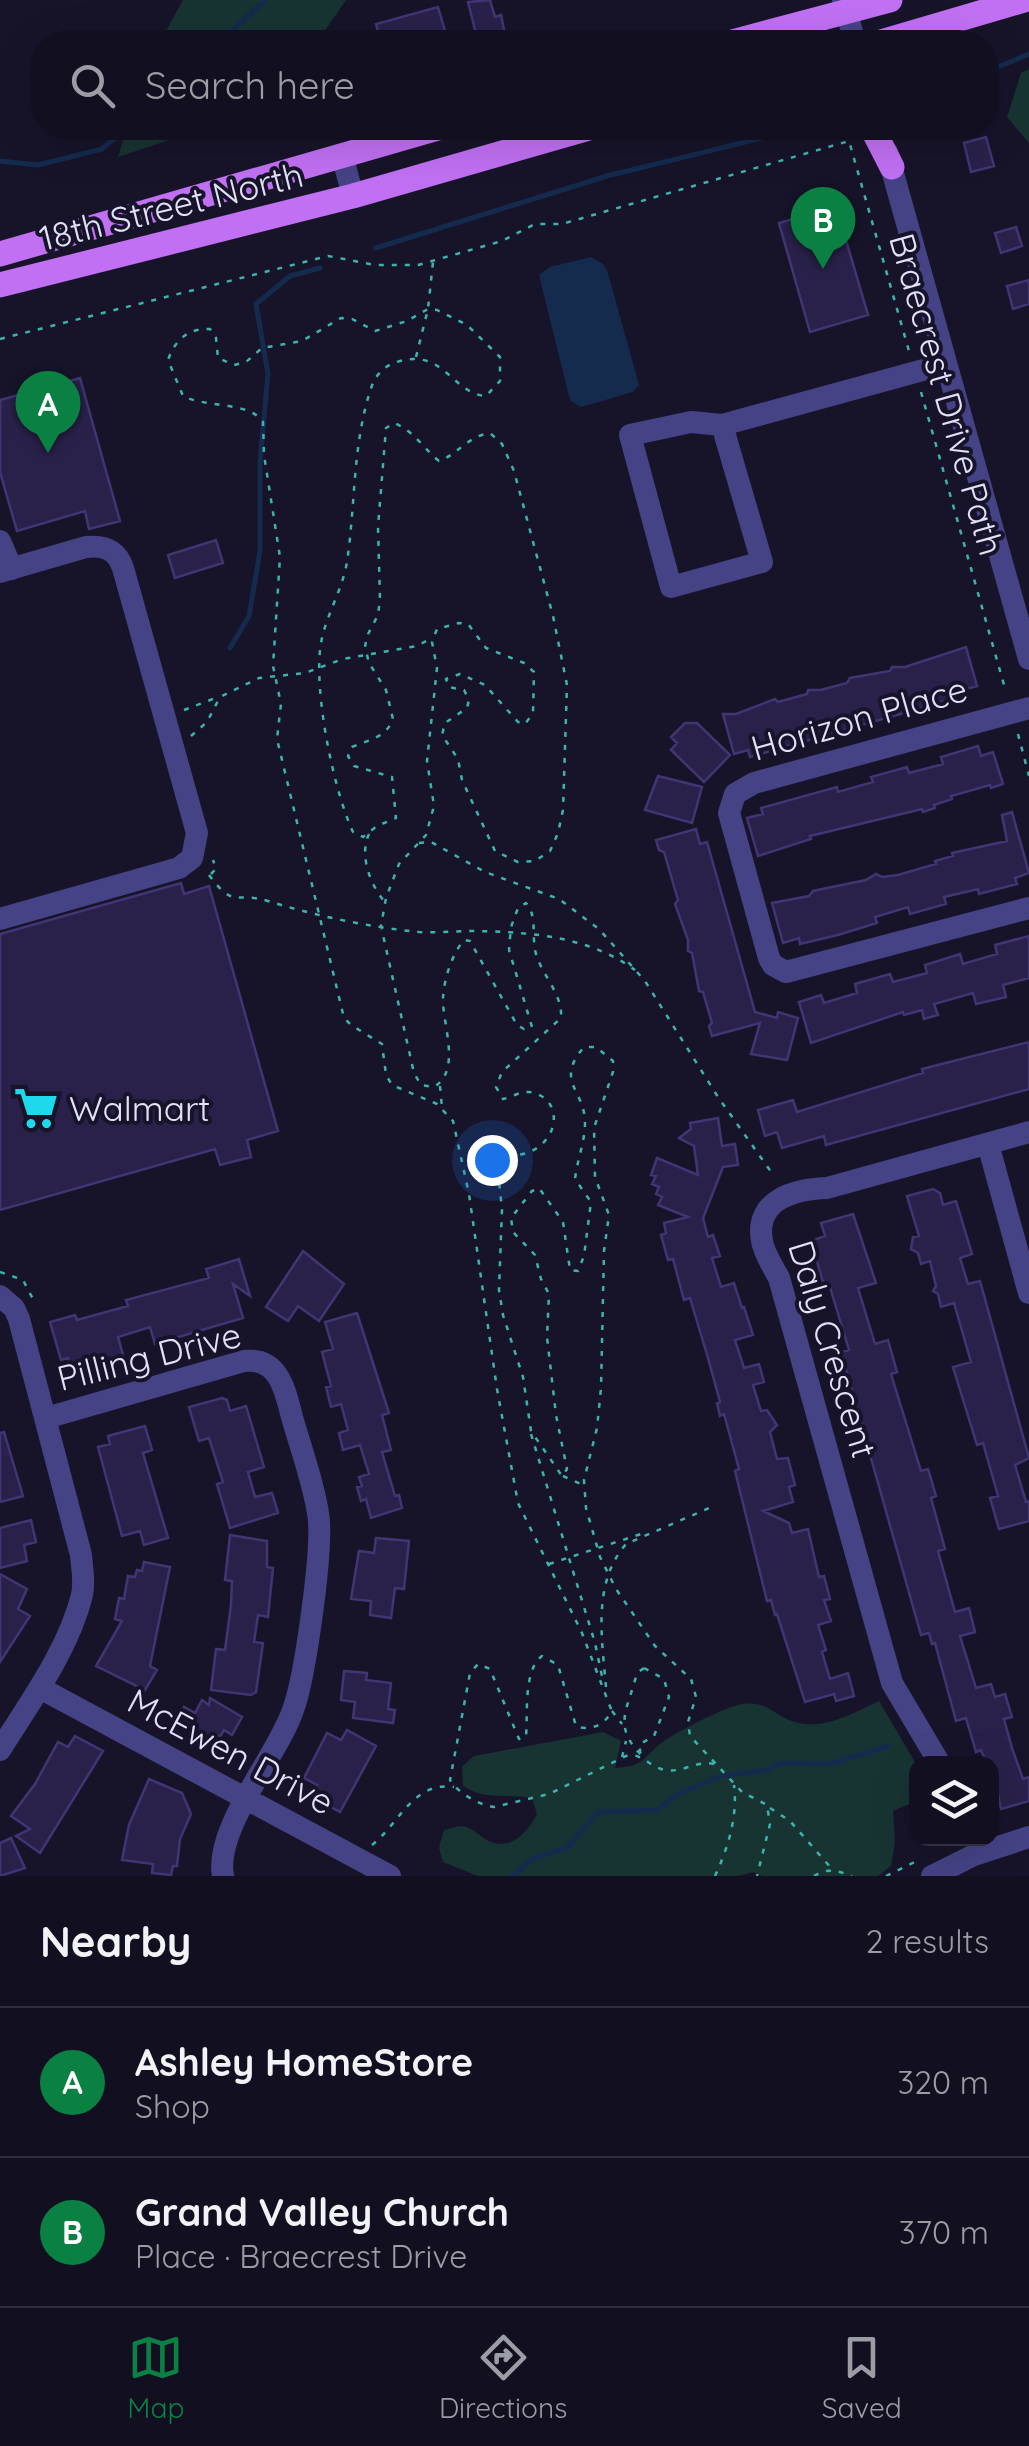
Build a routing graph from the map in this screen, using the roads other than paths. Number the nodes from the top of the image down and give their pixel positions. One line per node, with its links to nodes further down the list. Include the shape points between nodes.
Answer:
1 (890, 0): 3 (main road)
2 (1024, 0): 4 (main road)
3 (845, 6): 5 (main road); 6 (street)
4 (950, 22): 7 (main road); 8 (main road)
5 (770, 30)
6 (852, 30)
7 (922, 30)
8 (938, 30)
9 (397, 140): 13 (main road, 18th Street North)
10 (547, 140): 15 (main road, 18th Street North)
11 (881, 140): 14 (main road)
12 (890, 140): 14 (main road)
13 (342, 156): 15 (street); 16 (main road, 18th Street North)
14 (892, 167): 18 (street)
15 (353, 196): 17 (main road, 18th Street North)
16 (0, 254)
17 (0, 285)
18 (945, 364): 19 (street); 22 (street)
19 (722, 425): 19 (street, via 762,562 671,586 630,435 691,422)
20 (0, 541): 21 (street)
21 (6, 570): 25 (street, via 93,546 120,560 196,844 179,868)
22 (1029, 658)
23 (1020, 710): 24 (street, Horizon Place, via 754,783 735,794 729,813 769,958 786,972)
24 (1029, 908)
25 (0, 920)
26 (1029, 1132): 27 (street, Daly Crescent)
27 (988, 1144): 28 (street); 33 (street, Daly Crescent, via 793,1192 770,1206 763,1222 762,1239 779,1278 892,1682)
28 (1029, 1293)
29 (0, 1296): 30 (street, via 19,1319)
30 (46, 1418): 31 (street, via 82,1555 83,1590); 34 (street, Pilling Drive, via 244,1361 267,1364 282,1382 318,1512 319,1539 297,1698)
31 (40, 1688): 32 (street); 34 (street, McEwen Drive)
32 (0, 1750)
33 (935, 1756)
34 (247, 1799): 38 (street, Pilling Drive, via 224,1844); 39 (street, McEwen Drive)
35 (1029, 1837): 36 (street)
36 (999, 1842)
37 (972, 1846): 40 (street)
38 (223, 1876)
39 (390, 1876)
40 (932, 1876)

